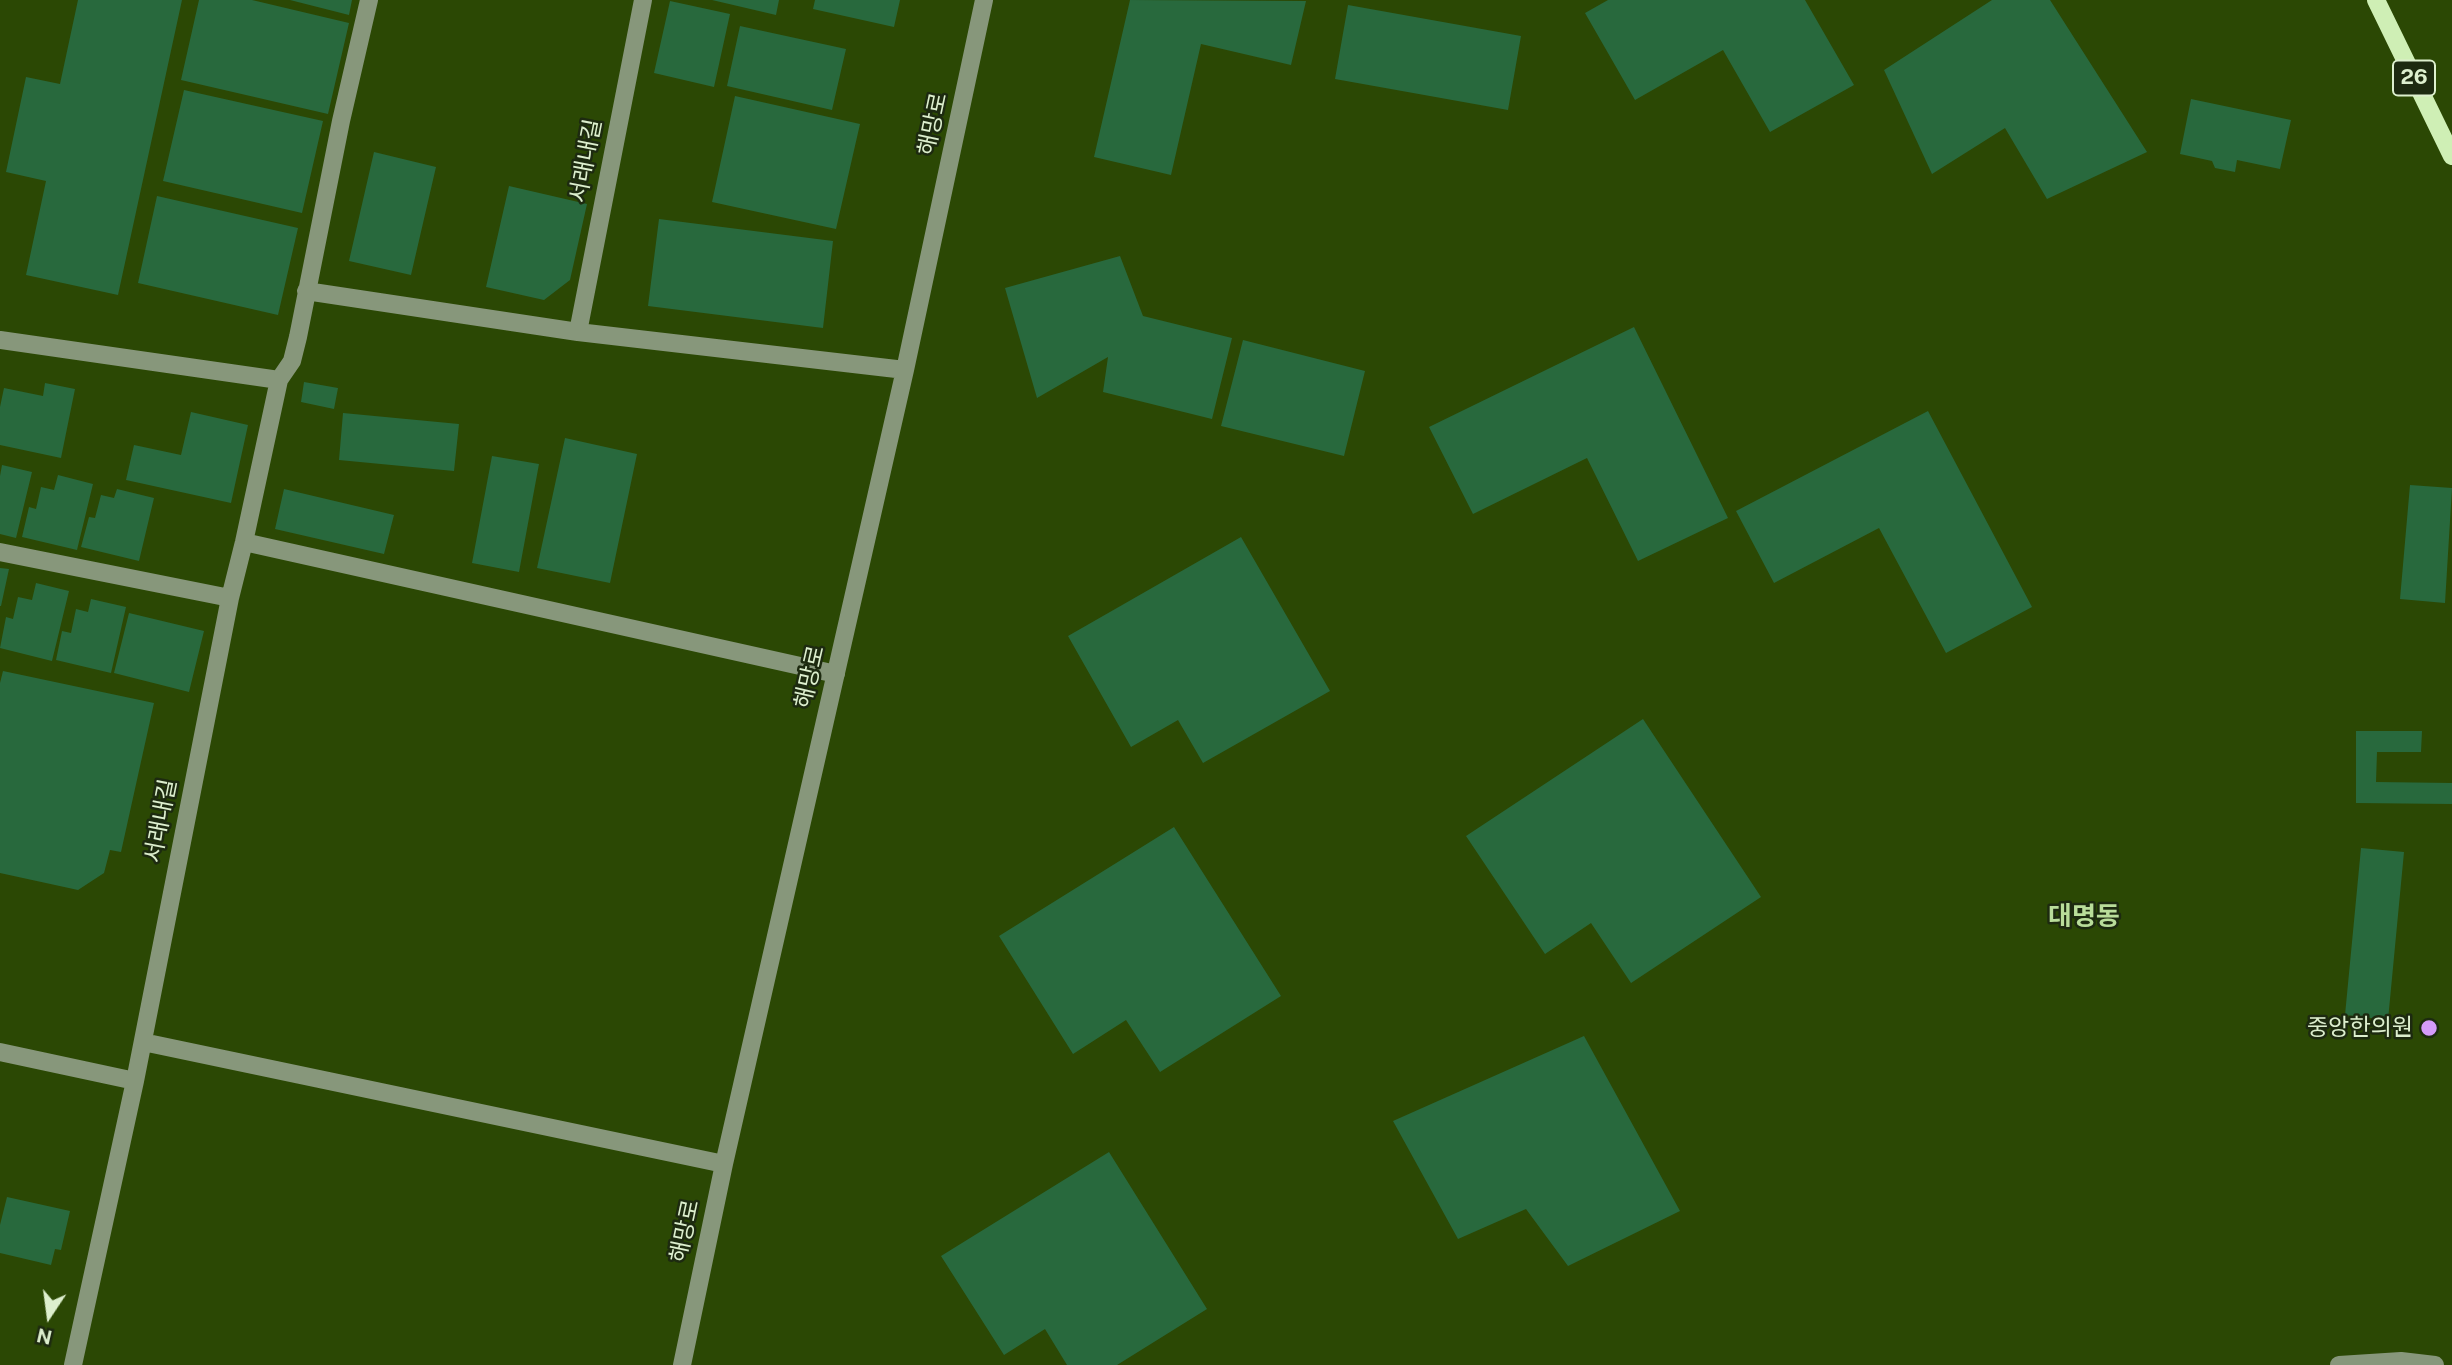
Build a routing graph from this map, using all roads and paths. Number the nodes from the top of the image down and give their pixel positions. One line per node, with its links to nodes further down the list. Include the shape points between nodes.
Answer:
1 (369, 0): 6 (street, 서래내길)
2 (643, 0): 7 (street, 서래내길)
3 (984, 0): 9 (street, 해망로)
4 (2376, 0): 5 (main road, 26)
5 (2452, 156)
6 (306, 290): 7 (street); 10 (street, 서래내길, via 292,361)
7 (578, 332): 9 (street)
8 (0, 340): 10 (street)
9 (905, 370): 14 (street, 해망로)
10 (279, 380): 11 (street, 서래내길)
11 (244, 542): 13 (street, 서래내길); 14 (street)
12 (0, 552): 13 (street)
13 (230, 598): 15 (street, 서래내길)
14 (836, 674): 18 (street, 해망로)
15 (144, 1041): 17 (street, 서래내길); 18 (street)
16 (0, 1052): 17 (street)
17 (135, 1081): 19 (street, 서래내길)
18 (724, 1164): 20 (street, 해망로)
19 (73, 1365)
20 (682, 1365)
21 (2339, 1365): 22 (street, via 2401,1361)
22 (2435, 1365)

